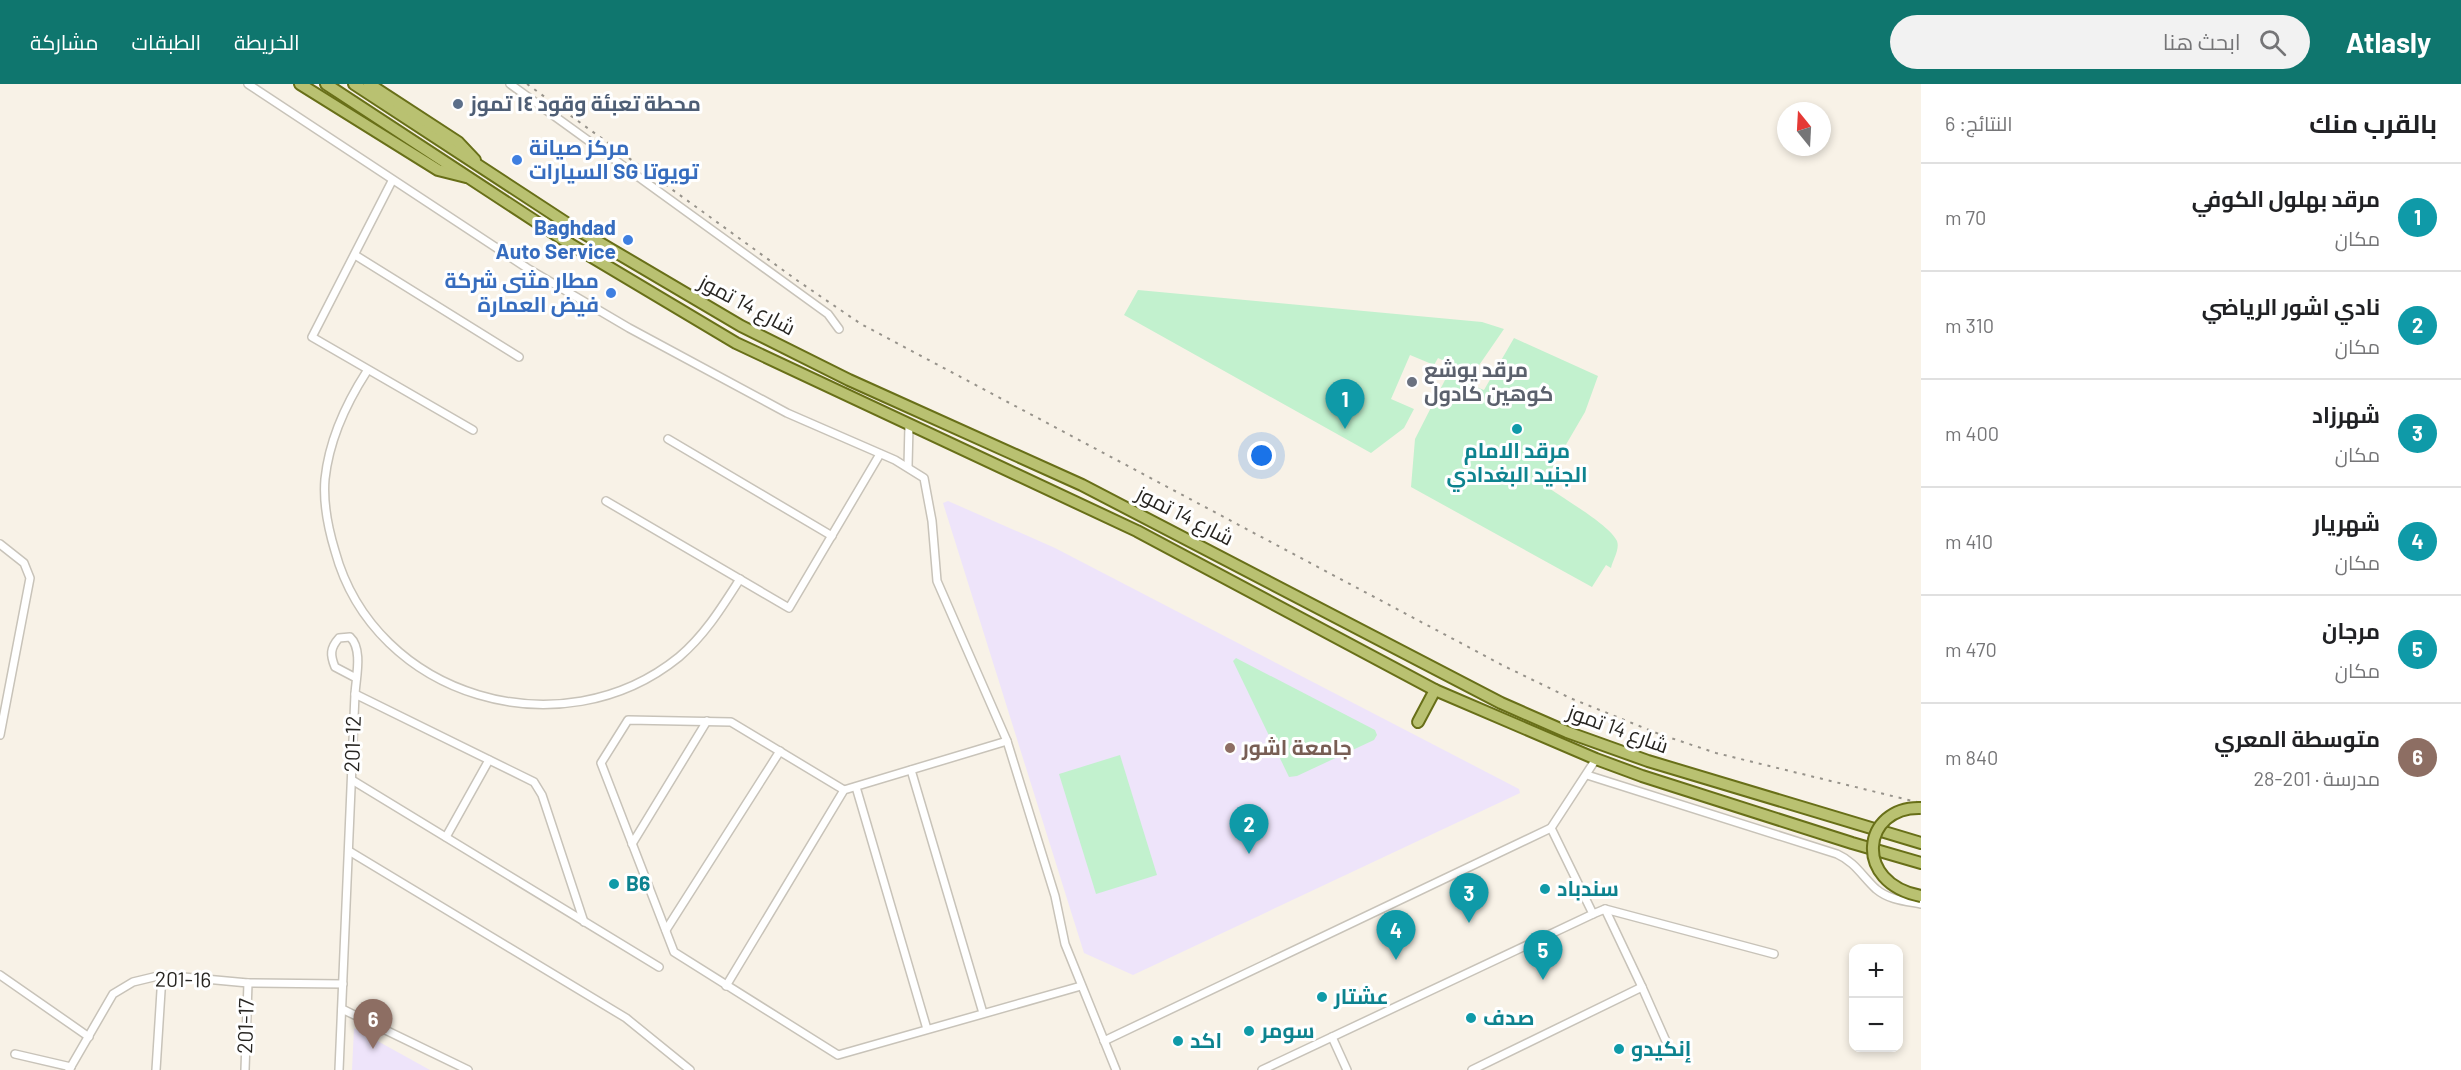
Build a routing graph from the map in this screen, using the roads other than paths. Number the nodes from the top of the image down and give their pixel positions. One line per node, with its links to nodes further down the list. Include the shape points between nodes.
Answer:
1 (248, 84): 9 (street)
2 (300, 84): 8 (main road, شارع 14 تموز, via 438,170)
3 (326, 84): 8 (main road, شارع 14 تموز)
4 (354, 84): 7 (main road, شارع 14 تموز)
5 (369, 84): 7 (main road, via 458,142)
6 (510, 84): 11 (street, via 828,314)
7 (478, 165): 41 (main road, شارع 14 تموز, via 568,224 741,326 849,380 1091,490 1533,718 1648,761)
8 (470, 177): 14 (main road, شارع 14 تموز, via 570,244 699,322)
9 (392, 181): 10 (street); 17 (street, via 629,328 787,413)
10 (354, 255): 12 (street); 13 (street, via 312,337)
11 (839, 329)
12 (519, 357)
13 (367, 370): 15 (street); 22 (street, via 350,397 333,446 325,480 327,525 339,568 360,609 389,643 424,672 465,692 508,703 554,705 599,698 641,682 679,657 711,625)
14 (909, 425): 18 (street); 24 (main road, شارع 14 تموز, via 1137,531)
15 (473, 430)
16 (668, 438): 20 (street)
17 (880, 454): 18 (street); 20 (street)
18 (908, 466): 29 (street, via 924,478 940,590)
19 (606, 501): 22 (street)
20 (832, 536): 22 (street, via 789,608)
21 (0, 544): 28 (street, via 24,563 30,578)
22 (740, 579)
23 (356, 678): 23 (street, via 355,641 350,637 339,638 331,657 335,667); 25 (street)
24 (1435, 690): 27 (main road); 31 (main road, شارع 14 تموز)
25 (355, 694): 32 (street, 201-12); 35 (street, 201-12)
26 (707, 721): 30 (street, via 731,722); 42 (street); 42 (street, via 628,720 600,763)
27 (1418, 722)
28 (0, 735)
29 (1006, 741): 33 (street); 57 (street, via 1055,896 1065,944)
30 (780, 751): 37 (street); 50 (street)
31 (1596, 759): 34 (street); 44 (main road, شارع 14 تموز)
32 (489, 760): 40 (street); 49 (street, 201-12, via 538,788)
33 (911, 770): 36 (street); 61 (street)
34 (1587, 775): 39 (street); 46 (street, via 1837,854 1854,863 1881,893)
35 (352, 780): 40 (street); 43 (street, 201-12)
36 (856, 787): 37 (street); 62 (street)
37 (844, 790): 58 (street)
38 (1921, 808): 45 (main road, bridge, via 1904,809 1889,817 1878,830 1873,846 1875,863 1883,878 1896,889)
39 (1551, 828): 48 (street); 65 (street)
40 (446, 837): 49 (street)
41 (1921, 843)
42 (632, 844): 50 (street)
43 (349, 851): 56 (street, 201-12); 73 (street, via 626,1018)
44 (1921, 863)
45 (1921, 896)
46 (1921, 904)
47 (1605, 909): 48 (street); 51 (street); 59 (street)
48 (1593, 914): 64 (street)
49 (584, 922): 52 (street)
50 (666, 930): 58 (street, via 674,951)
51 (1774, 954)
52 (659, 968)
53 (0, 975): 63 (street)
54 (162, 975): 55 (street, 201-16); 63 (street, 201-16, via 133,982 113,994); 69 (street)
55 (248, 983): 56 (street, 201-16); 70 (street, 201-17)
56 (343, 984): 60 (street, 201-12)
57 (1081, 986): 61 (street); 65 (street)
58 (726, 987): 62 (street, via 837,1055)
59 (1642, 987): 66 (street); 77 (street)
60 (342, 1009): 71 (street, 201-12); 72 (street)
61 (983, 1014): 62 (street)
62 (927, 1029)
63 (90, 1036): 68 (street, 201-16)
64 (1332, 1037): 75 (street); 76 (street)
65 (1104, 1041): 74 (street)
66 (1669, 1048)
67 (15, 1054): 68 (street)
68 (70, 1068)
69 (156, 1070)
70 (245, 1070)
71 (339, 1070)
72 (468, 1070)
73 (690, 1070)
74 (1116, 1070)
75 (1262, 1070)
76 (1347, 1070)
77 (1472, 1070)

